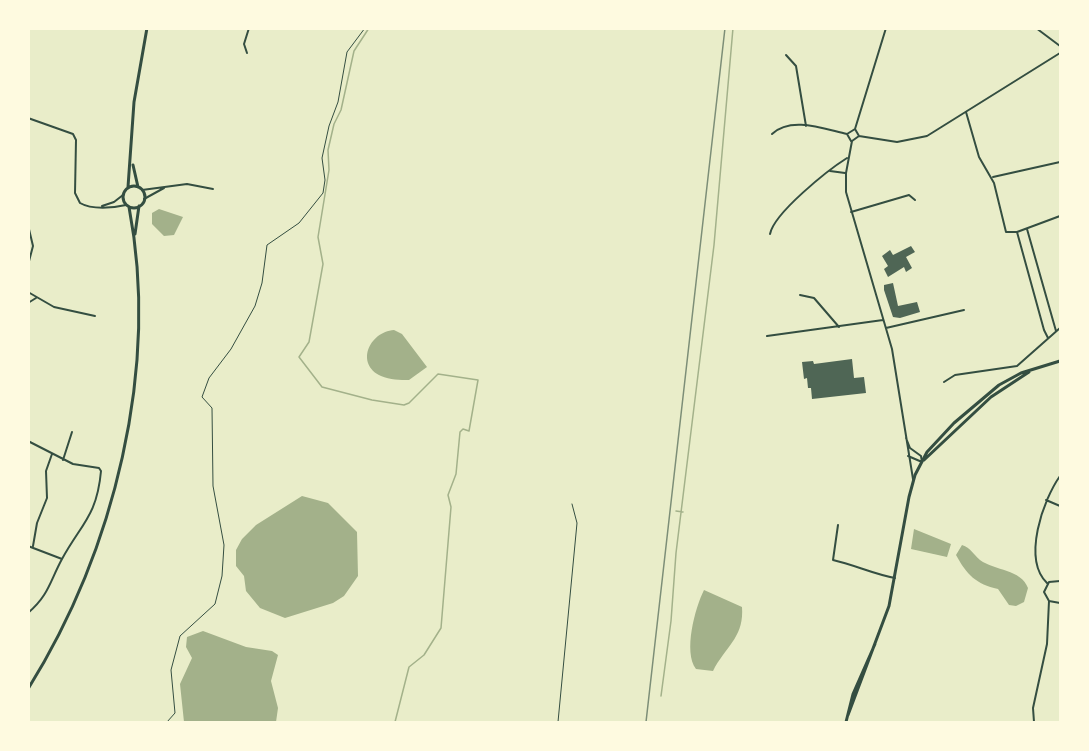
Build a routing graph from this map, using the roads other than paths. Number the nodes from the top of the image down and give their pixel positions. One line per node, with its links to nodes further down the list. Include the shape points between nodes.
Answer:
1 (147, 28): 17 (main road, via 134,113)
2 (249, 28): 6 (street, via 244,44)
3 (886, 28): 12 (street)
4 (1036, 28): 5 (street)
5 (1060, 46)
6 (247, 53)
7 (1060, 53): 9 (street)
8 (786, 55): 11 (street, via 796,66)
9 (966, 112): 15 (street, via 917,139 888,141); 22 (street, via 979,157)
10 (28, 118): 33 (street, via 73,134 76,198 85,206)
11 (806, 126): 13 (street, via 794,124); 14 (street)
12 (855, 129): 14 (street); 15 (street)
13 (771, 134)
14 (848, 134): 16 (street)
15 (859, 136): 16 (street)
16 (852, 141): 18 (street)
17 (132, 157): 23 (main road); 24 (main road)
18 (848, 158): 20 (street); 21 (street)
19 (1060, 162): 22 (street)
20 (831, 171): 21 (street); 39 (street, via 776,218)
21 (846, 173): 34 (street)
22 (992, 178): 38 (street, via 1007,233)
23 (128, 187): 24 (main road); 28 (main road)
24 (138, 187): 27 (main road)
25 (166, 187): 26 (street, via 187,184); 27 (street); 29 (street)
26 (213, 189)
27 (142, 190): 29 (main road)
28 (123, 195): 31 (main road); 33 (street)
29 (144, 199): 32 (main road)
30 (915, 200): 34 (street, via 909,195)
31 (128, 206): 32 (main road); 33 (street); 40 (main road)
32 (139, 206): 40 (main road)
33 (101, 207)
34 (851, 212): 48 (street)
35 (1060, 216): 37 (street)
36 (28, 225): 41 (street, via 33,246)
37 (1027, 229): 38 (street); 52 (street)
38 (1017, 232): 54 (street)
39 (770, 234)
40 (134, 242): 82 (main road, via 135,360 115,492 80,592 50,655)
41 (28, 265)
42 (28, 292): 44 (street)
43 (800, 295): 49 (street, via 813,298)
44 (36, 298): 45 (street); 47 (street, via 54,307)
45 (28, 303)
46 (964, 310): 50 (street)
47 (95, 316)
48 (883, 320): 49 (street); 50 (street)
49 (839, 327): 53 (street)
50 (886, 328): 59 (street)
51 (1060, 328): 52 (street)
52 (1056, 331): 54 (street)
53 (767, 336)
54 (1048, 338): 57 (street, via 1017,366 955,375)
55 (1060, 362): 56 (main road)
56 (1032, 369): 61 (main road, via 991,391); 66 (main road, via 991,397)
57 (944, 382)
58 (72, 432): 65 (street)
59 (905, 437): 62 (street); 64 (street)
60 (28, 441): 63 (street)
61 (927, 452): 62 (street); 66 (main road)
62 (918, 453): 66 (street)
63 (52, 454): 65 (street); 74 (street, via 45,475 47,498)
64 (908, 456): 66 (street); 68 (street)
65 (63, 460): 75 (street, via 101,470 92,513)
66 (922, 462): 68 (main road)
67 (1060, 476): 69 (street)
68 (914, 481): 76 (main road)
69 (1046, 500): 71 (street); 78 (street, via 1036,543 1039,570)
70 (572, 504): 83 (lane, via 577,523)
71 (1060, 506)
72 (838, 525): 76 (street, via 834,560)
73 (28, 546): 74 (street)
74 (33, 546): 75 (street)
75 (62, 559): 81 (street, via 46,597)
76 (895, 578): 84 (main road, via 889,606 857,682)
77 (1060, 581): 78 (street)
78 (1047, 583): 79 (street, via 1044,592)
79 (1049, 601): 80 (street); 85 (street, via 1047,644)
80 (1060, 603)
81 (28, 613)
82 (28, 689)
83 (558, 723)
84 (846, 723)
85 (1034, 723)

